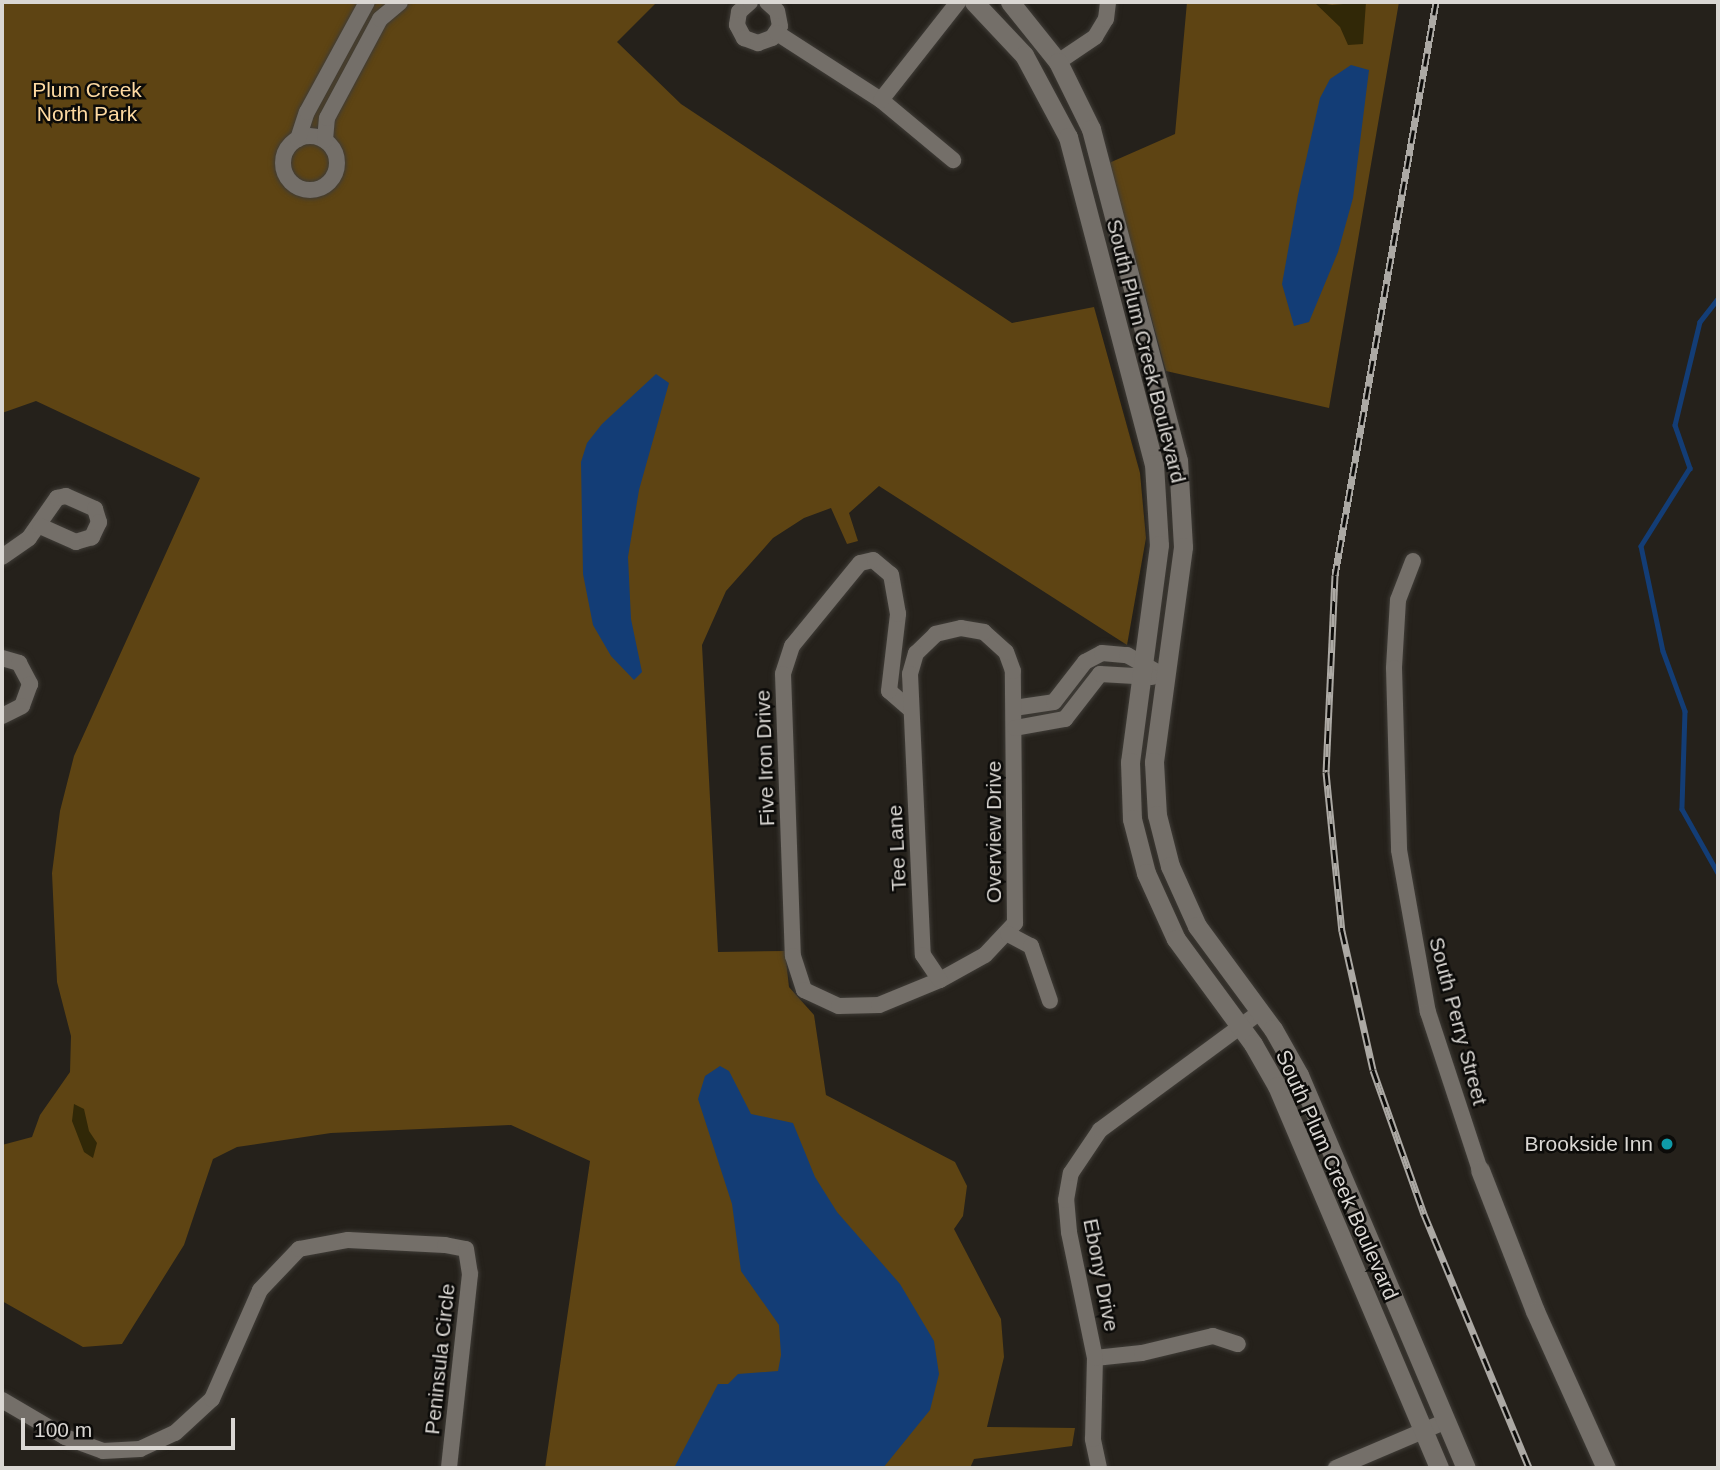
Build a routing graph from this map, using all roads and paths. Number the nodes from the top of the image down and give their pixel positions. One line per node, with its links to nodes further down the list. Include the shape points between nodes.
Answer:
1 (368, 2): 12 (street, via 307,112)
2 (400, 2): 13 (street, via 374,30 327,118)
3 (750, 2): 9 (street, via 737,17 744,37 758,43)
4 (767, 2): 9 (street, via 780,18)
5 (958, 2): 11 (street)
6 (974, 2): 19 (street, South Plum Creek Boulevard, via 1024,55 1065,128 1148,440 1160,527)
7 (1010, 2): 10 (street, South Plum Creek Boulevard)
8 (1108, 2): 10 (street, via 1106,19 1095,37)
9 (777, 33): 11 (street)
10 (1058, 62): 20 (street, South Plum Creek Boulevard, via 1094,138 1178,460 1184,537)
11 (881, 100): 14 (street)
12 (298, 139): 13 (street); 13 (street, via 284,154 284,173 293,184 310,191 324,187 336,172 335,152)
13 (325, 140)
14 (953, 160)
15 (40, 526): 16 (street)
16 (2, 557)
17 (1413, 561): 30 (street, South Perry Street, via 1398,600 1394,668 1399,850 1428,1012)
18 (2, 657): 23 (street, via 19,663 30,684 22,706)
19 (1140, 669): 20 (street); 21 (street, via 1112,652 1092,656 1054,702); 24 (street, via 1100,674 1065,719); 29 (street, South Plum Creek Boulevard, via 1129,789 1146,873 1176,939)
20 (1164, 676): 28 (street, South Plum Creek Boulevard, via 1154,762 1162,841 1197,926)
21 (1014, 708): 22 (street, Overview Drive, via 1013,671 1006,652 984,632 961,628 936,634 916,653 910,674); 24 (street, Overview Drive)
22 (911, 709): 26 (street, Tee Lane, via 923,955); 26 (street, Five Iron Drive, via 889,691 898,614 891,575 873,560 860,563 792,646 783,674 793,956 804,990 839,1006 879,1005)
23 (2, 716)
24 (1015, 729): 25 (street, Overview Drive, via 1015,923)
25 (1008, 934): 26 (street, via 985,955); 27 (street, Overview Drive, via 1031,946)
26 (940, 980)
27 (1050, 1001)
28 (1260, 1012): 29 (street, Ebony Drive); 34 (street, South Plum Creek Boulevard, via 1309,1097)
29 (1240, 1027): 32 (street, Ebony Drive, via 1100,1129 1071,1173 1066,1200 1069,1232); 35 (street, South Plum Creek Boulevard, via 1291,1118)
30 (1480, 1170): 41 (street, South Perry Street, via 1535,1311)
31 (1238, 1344): 32 (street, via 1213,1336 1142,1353)
32 (1096, 1358): 37 (street, Ebony Drive, via 1093,1439)
33 (2, 1400): 36 (street, Peninsula Circle, via 65,1437 103,1451 140,1449 175,1433 212,1399 260,1290 299,1249 348,1240 445,1245 466,1250 470,1274)
34 (1446, 1421): 35 (street); 40 (street, South Plum Creek Boulevard)
35 (1423, 1430): 38 (street); 39 (street, South Plum Creek Boulevard)
36 (449, 1468)
37 (1099, 1468)
38 (1336, 1468)
39 (1439, 1468)
40 (1465, 1468)
41 (1606, 1468)

